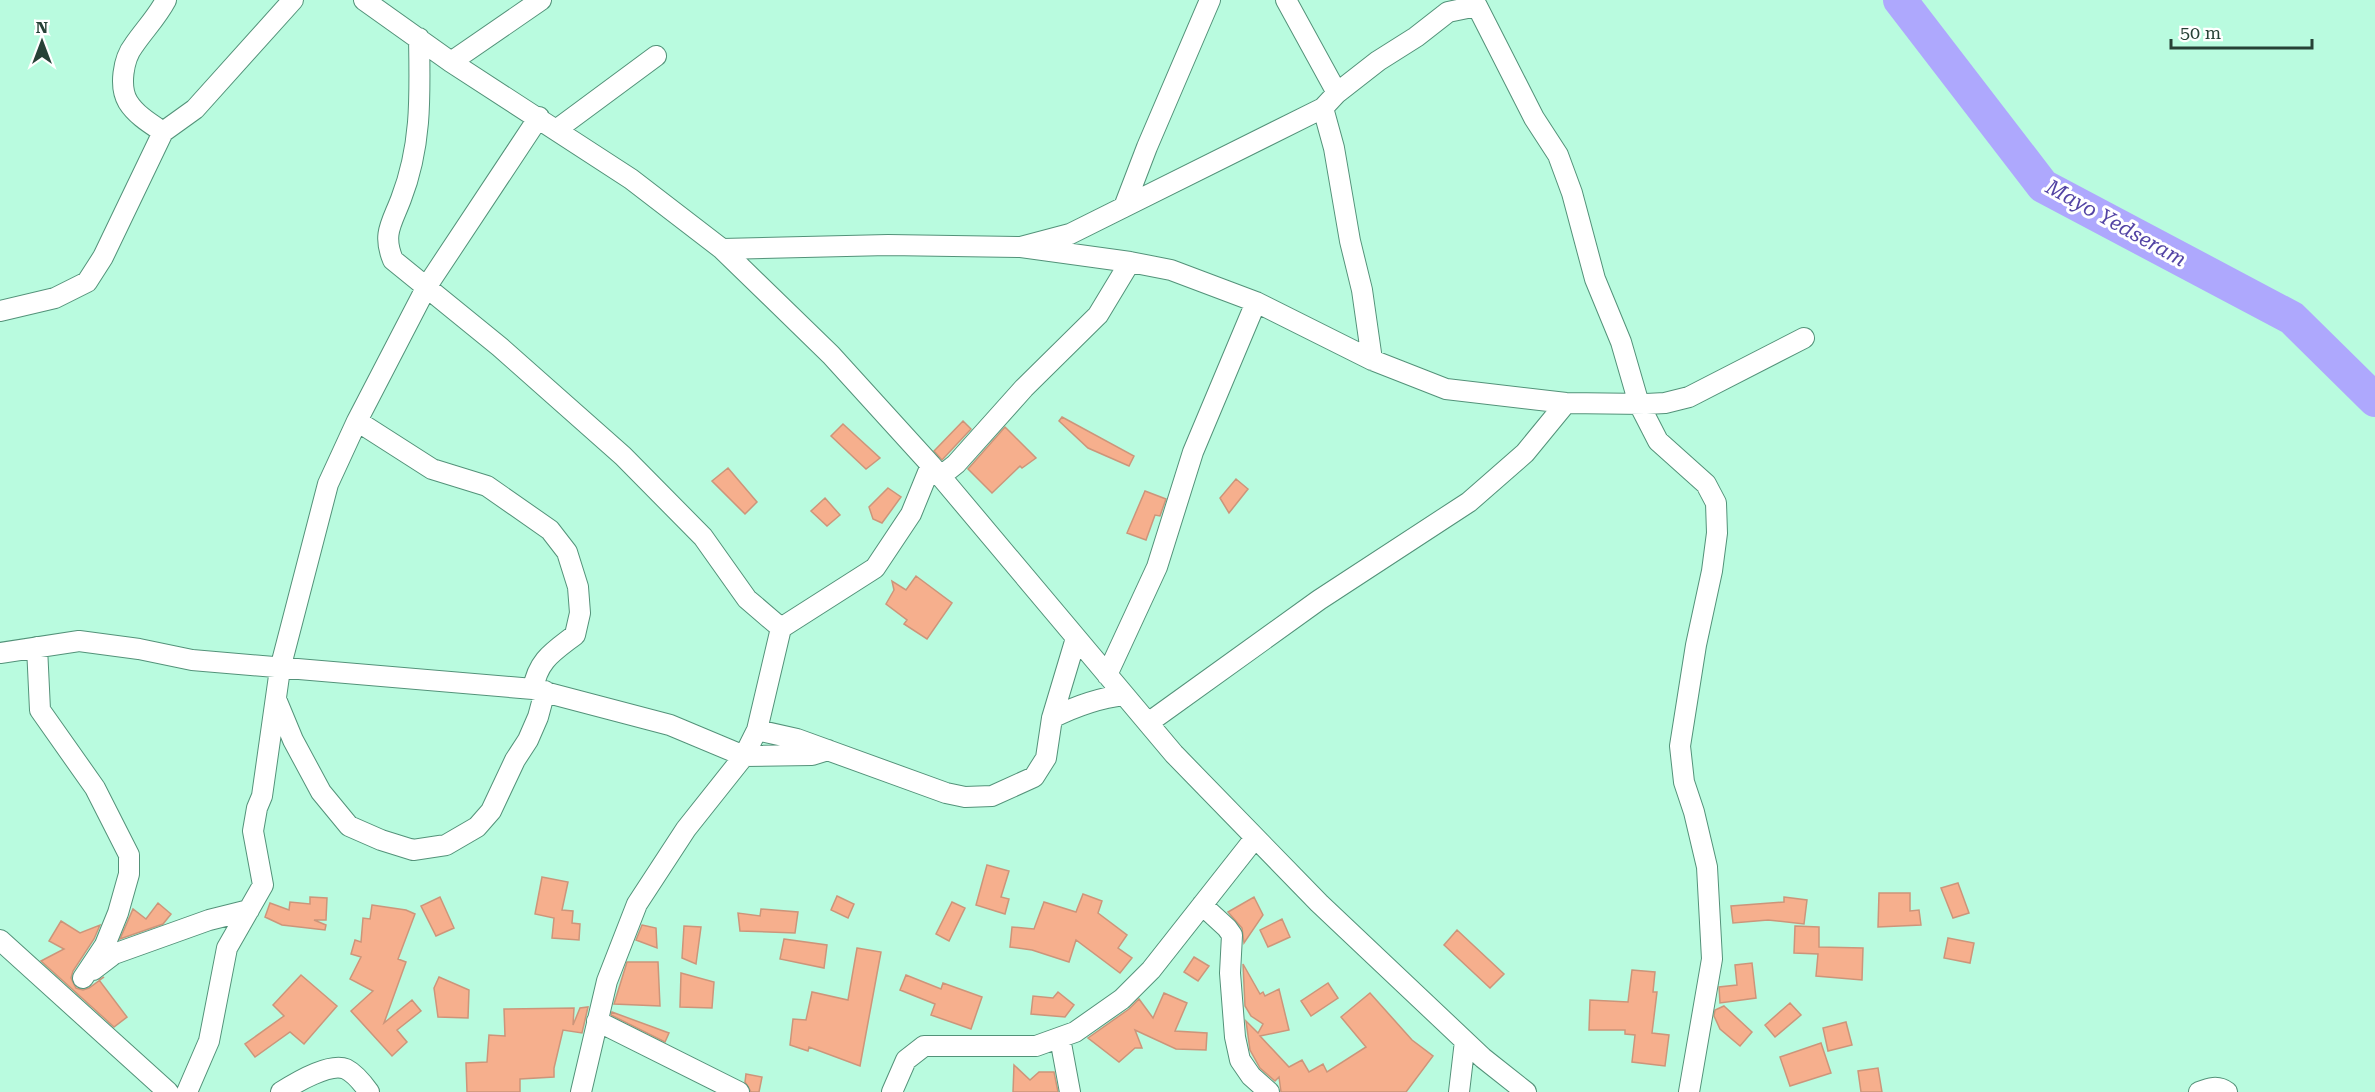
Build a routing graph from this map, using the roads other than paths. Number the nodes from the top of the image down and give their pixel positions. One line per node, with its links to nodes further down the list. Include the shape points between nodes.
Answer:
1 (166, 0): 14 (street, via 157,18 132,47 123,81 127,101)
2 (293, 0): 14 (street, via 195,109)
3 (364, 0): 7 (street)
4 (541, 0): 9 (street)
5 (1210, 0): 15 (street)
6 (1286, 0): 10 (street)
7 (419, 38): 9 (street); 19 (street, via 420,122 411,168 390,224 387,246 393,260)
8 (656, 56): 13 (street)
9 (451, 62): 12 (street)
10 (1337, 93): 11 (street); 25 (street, via 1448,12 1477,6 1534,118 1558,155 1595,279 1621,342)
11 (1323, 108): 15 (street); 23 (street, via 1362,290)
12 (538, 117): 13 (street); 19 (street)
13 (556, 130): 17 (street, via 631,179)
14 (163, 132): 21 (street, via 87,282 55,298)
15 (1124, 207): 16 (street, via 1070,234)
16 (1022, 247): 17 (street); 18 (street)
17 (722, 249): 27 (street, via 831,355)
18 (1130, 262): 20 (street, via 1171,270); 27 (street, via 1098,315 1024,388 956,464)
19 (427, 286): 26 (street); 28 (street, via 623,456 703,537 747,599)
20 (1256, 302): 23 (street); 33 (street, via 1193,453 1156,567)
21 (0, 311)
22 (1804, 338): 25 (street, via 1689,396 1665,403)
23 (1372, 360): 24 (street, via 1446,389)
24 (1566, 403): 25 (street); 38 (street, via 1525,453 1469,502 1319,600)
25 (1639, 404): 62 (street, via 1658,441 1706,484 1716,503 1712,571 1680,746 1684,782 1707,867 1712,959)
26 (357, 421): 32 (street, via 328,484); 34 (street, via 432,469 488,486 550,530 567,552 579,587 580,613 575,635 545,658 536,673)
27 (936, 470): 28 (street, via 875,568); 29 (street)
28 (781, 628): 39 (street)
29 (1076, 638): 33 (street); 37 (street)
30 (37, 647): 31 (street); 32 (street, via 79,641 192,660); 46 (street, via 40,710 95,788 129,855 129,874 118,913 105,945)
31 (0, 653)
32 (280, 669): 34 (street); 36 (street)
33 (1107, 675): 35 (street)
34 (539, 690): 36 (street, via 531,732 491,811 477,828 446,845 413,850 349,826 321,792); 41 (street, via 670,725)
35 (1124, 695): 37 (street, via 1104,697); 38 (street)
36 (276, 699): 44 (street, via 253,831 263,885)
37 (1052, 718): 40 (street, via 1046,758 1035,777 992,796 946,793)
38 (1148, 723): 42 (street)
39 (757, 730): 40 (street); 41 (street)
40 (828, 750): 41 (street, via 812,755)
41 (744, 756): 48 (street, via 686,829 637,904 607,981)
42 (1255, 838): 43 (street); 50 (street)
43 (1202, 905): 49 (street, via 1151,970 1122,999); 59 (street, via 1232,935 1230,973 1240,1060)
44 (249, 910): 46 (street, via 114,954); 52 (street, via 227,948 209,1041)
45 (0, 940): 47 (street)
46 (83, 978): 47 (street)
47 (65, 998): 51 (street)
48 (597, 1021): 55 (street); 56 (street)
49 (1060, 1038): 57 (street, via 1036,1046 924,1046 906,1060); 58 (street)
50 (1465, 1041): 60 (street); 61 (street)
51 (168, 1092)
52 (187, 1092)
53 (281, 1092): 54 (street, via 333,1067 346,1069)
54 (369, 1092)
55 (581, 1092)
56 (739, 1092)
57 (892, 1092)
58 (1070, 1092)
59 (1269, 1092)
60 (1459, 1092)
61 (1526, 1092)
62 (1689, 1092)
63 (2199, 1092): 64 (street, via 2212,1087)
64 (2227, 1092)

